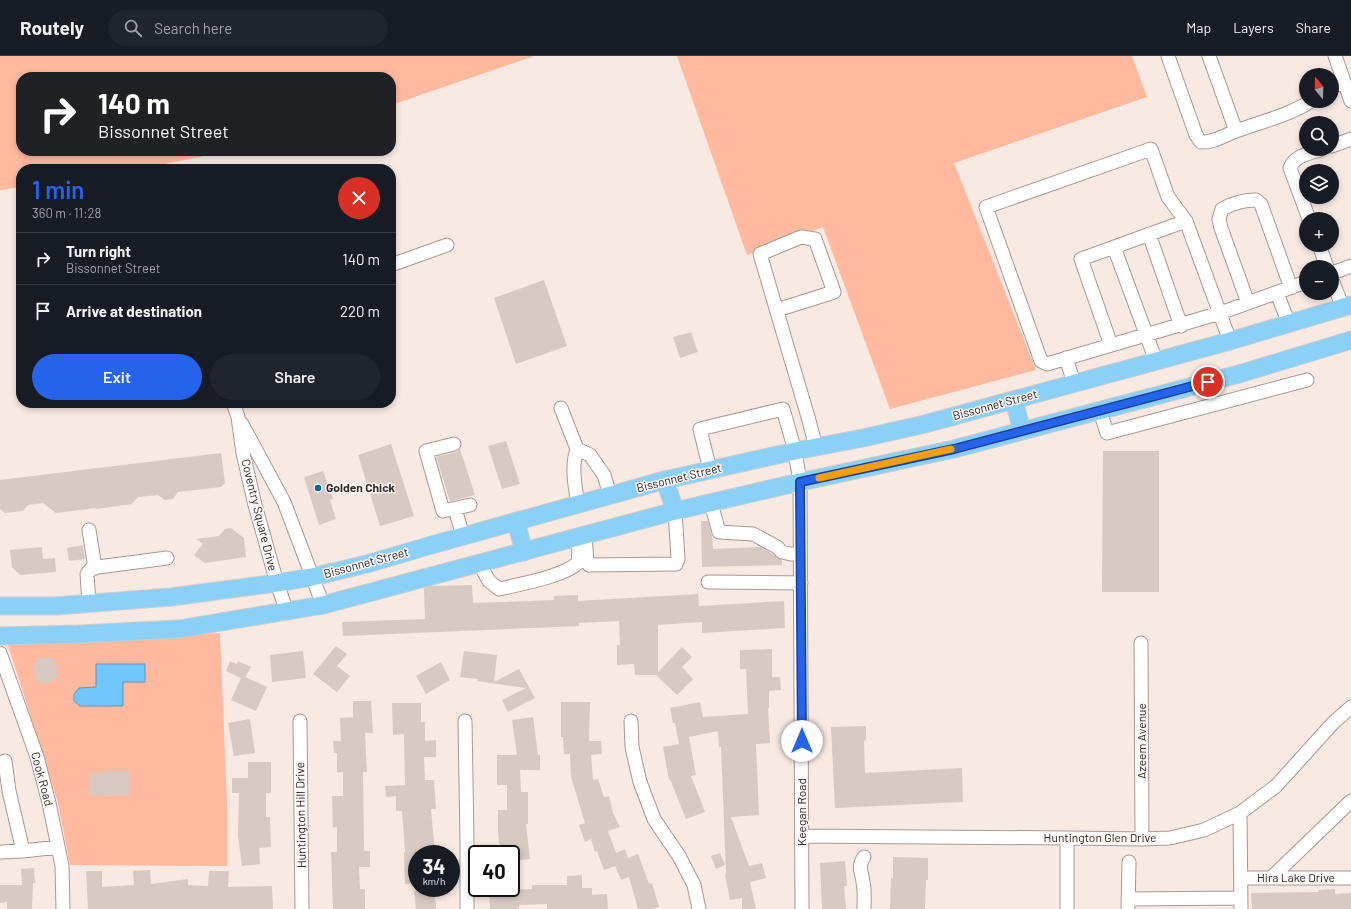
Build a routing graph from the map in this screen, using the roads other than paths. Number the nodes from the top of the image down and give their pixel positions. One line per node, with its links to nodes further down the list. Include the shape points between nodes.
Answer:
1 (1168, 56): 8 (street, via 1196,135 1201,142 1208,142)
2 (1209, 56): 8 (street)
3 (1334, 56): 4 (street)
4 (1336, 68)
5 (1339, 85): 6 (street)
6 (1351, 102)
7 (1299, 106): 8 (street)
8 (1236, 131)
9 (1351, 139): 10 (street)
10 (1339, 143)
11 (1302, 156): 12 (street, via 1293,161 1290,168)
12 (1306, 212)
13 (1186, 221): 14 (street); 27 (street); 34 (street, via 1168,197 1151,149 986,207 1041,361 1047,364)
14 (1149, 234): 16 (street); 29 (street)
15 (447, 245): 17 (street)
16 (1114, 247): 30 (street); 33 (street, via 1080,259)
17 (396, 263)
18 (1351, 266): 19 (street)
19 (1339, 270)
20 (1299, 285): 21 (street)
21 (1291, 288): 22 (street); 24 (street, via 1260,204 1256,200 1244,200 1222,209 1219,219)
22 (1277, 293): 24 (street); 28 (street)
23 (1339, 293): 25 (street)
24 (1248, 303): 27 (street)
25 (1347, 307): 28 (main road, Bissonnet Street)
26 (777, 310): 26 (street, via 834,292 814,239 802,237 760,254); 45 (street)
27 (1220, 314): 29 (street); 32 (street)
28 (1288, 324): 32 (main road, Bissonnet Street)
29 (1180, 326): 30 (street)
30 (1147, 335): 33 (street); 35 (street)
31 (1351, 340): 41 (main road, via 1238,374)
32 (1230, 341): 35 (main road, Bissonnet Street)
33 (1111, 345): 34 (street)
34 (1066, 358): 37 (street)
35 (1156, 361): 37 (main road, Bissonnet Street)
36 (1307, 380): 41 (street, via 1107,433)
37 (1074, 384): 38 (main road, Bissonnet Street)
38 (1014, 400): 43 (main road); 45 (main road, Bissonnet Street, via 925,424)
39 (235, 408): 42 (street, Coventry Square Drive)
40 (561, 408): 46 (street)
41 (1100, 410): 43 (main road)
42 (238, 417): 66 (street, Coventry Square Drive, via 284,502); 69 (street, Coventry Square Drive, via 255,505)
43 (1022, 431): 50 (main road, via 954,449)
44 (454, 444): 55 (street, via 426,451 443,512)
45 (816, 447): 47 (main road, Bissonnet Street)
46 (578, 450): 51 (street, via 590,455 604,476); 53 (street, via 574,460)
47 (795, 451): 48 (main road, Bissonnet Street); 48 (street, Keegan Road, via 783,409 700,429); 50 (street, Keegan Road)
48 (710, 470): 49 (main road, Bissonnet Street)
49 (665, 480): 51 (main road, Bissonnet Street); 56 (main road)
50 (800, 482): 52 (main road); 62 (street, Keegan Road)
51 (610, 495): 53 (main road, Bissonnet Street)
52 (711, 503): 56 (main road); 62 (street, via 719,532 752,534 782,552)
53 (578, 504): 57 (main road, Bissonnet Street)
54 (470, 505): 55 (street)
55 (455, 509): 59 (street)
56 (675, 511): 60 (main road); 60 (street, via 678,559 676,564 590,565)
57 (516, 521): 59 (main road, Bissonnet Street); 61 (main road)
58 (89, 530): 65 (street)
59 (463, 536): 66 (main road, Bissonnet Street)
60 (580, 537): 61 (main road); 64 (street, via 578,563 573,568 553,575 499,589 489,580)
61 (524, 552): 64 (main road)
62 (800, 554): 68 (street, Keegan Road)
63 (167, 558): 65 (street)
64 (479, 564): 71 (main road)
65 (95, 568): 70 (street, via 87,574)
66 (312, 577): 69 (main road, Bissonnet Street); 71 (street, Coventry Square Drive)
67 (708, 582): 68 (street)
68 (800, 583): 84 (street, Keegan Road)
69 (277, 584): 70 (main road, Bissonnet Street); 73 (street, Coventry Square Drive)
70 (89, 604): 72 (main road, Bissonnet Street)
71 (323, 605): 73 (main road)
72 (0, 606)
73 (287, 612): 74 (main road, via 179,629)
74 (0, 636)
75 (1141, 643): 87 (street, Azeem Avenue)
76 (0, 653): 88 (street, Cook Road, via 37,757)
77 (1351, 708): 83 (street, Huntington Glen Drive, via 1333,723 1276,786)
78 (300, 721): 98 (street, Huntington Hill Drive)
79 (465, 721): 99 (street)
80 (632, 721): 100 (street, via 632,747 640,782 654,819 679,856 694,885)
81 (5, 761): 89 (street)
82 (1351, 801): 93 (street)
83 (1240, 813): 87 (street, Huntington Glen Drive, via 1204,830 1170,838); 92 (street)
84 (802, 836): 85 (street, Huntington Glen Drive); 101 (street, Keegan Road)
85 (864, 837): 86 (street, Huntington Glen Drive); 102 (street, via 864,857 868,864 868,874 863,881)
86 (1067, 838): 87 (street, Huntington Glen Drive); 103 (street)
87 (1142, 839)
88 (58, 848): 89 (street); 97 (street, Cook Road, via 62,866)
89 (23, 851): 90 (street)
90 (0, 852)
91 (1129, 862): 95 (street)
92 (1241, 878): 93 (street, Hira Lake Drive); 96 (street)
93 (1271, 878): 94 (street, Hira Lake Drive)
94 (1351, 878)
95 (1128, 904): 96 (street)
96 (1241, 904)
97 (63, 909)
98 (302, 909)
99 (467, 909)
100 (699, 909)
101 (802, 909)
102 (864, 909)
103 (1067, 909)

